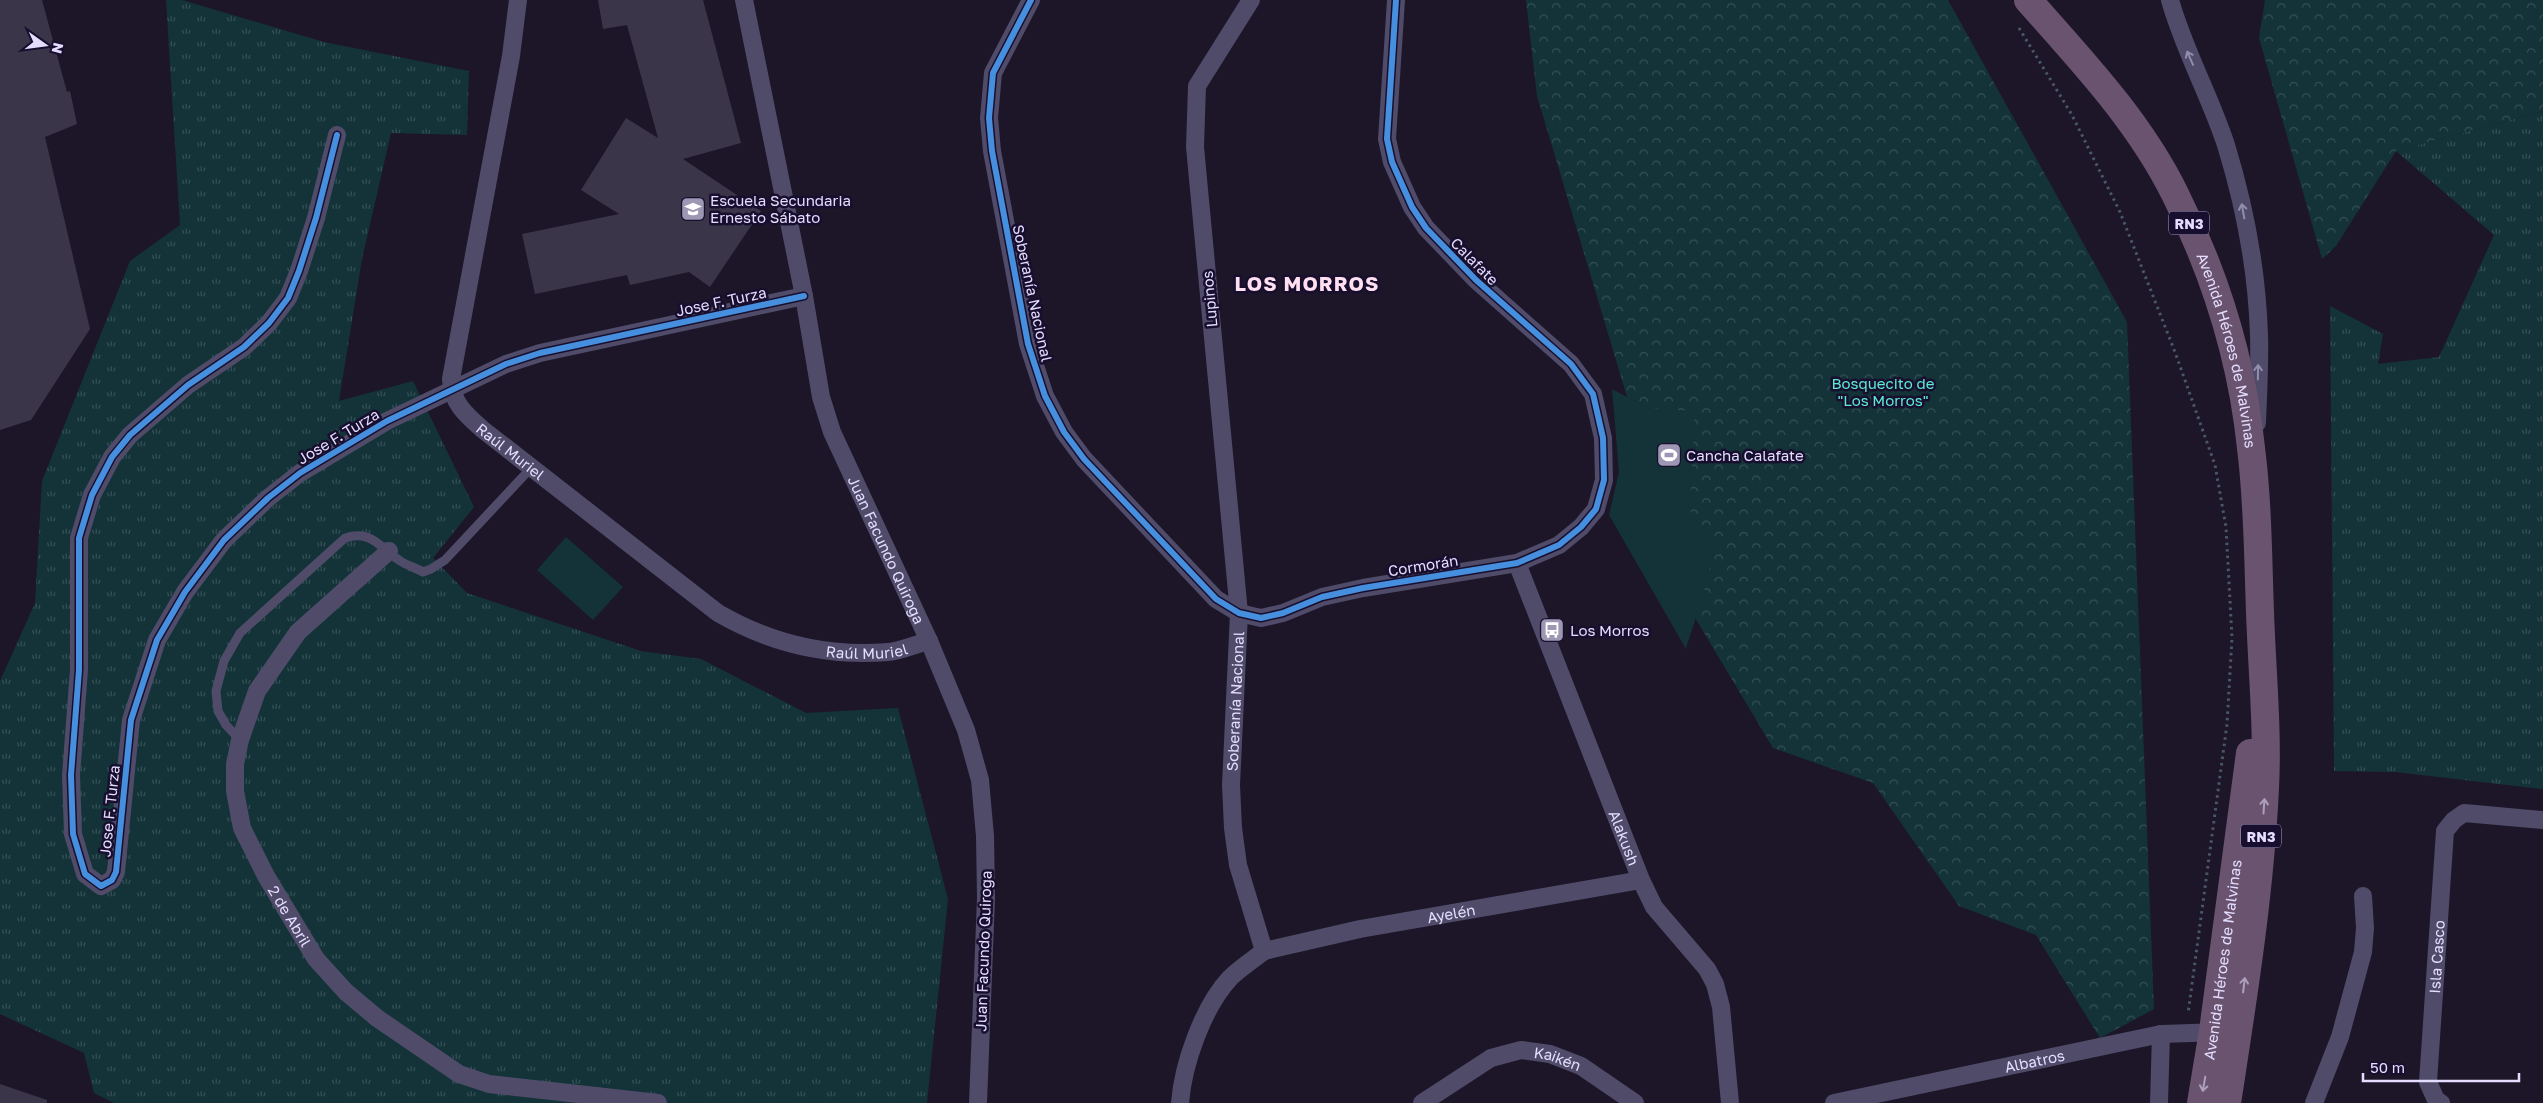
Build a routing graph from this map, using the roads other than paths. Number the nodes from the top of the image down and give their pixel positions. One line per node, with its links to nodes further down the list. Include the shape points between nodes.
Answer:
1 (518, 0): 10 (street, via 511,56 451,379)
2 (744, 0): 9 (street, Juan Facundo Quiroga)
3 (1031, 0): 16 (street, Soberanía Nacional, via 993,73 990,118 992,151 1028,344 1045,396 1064,432 1084,459 1216,599)
4 (1251, 0): 16 (street, Lupinos, via 1197,86 1195,106 1195,147)
5 (1396, 0): 13 (street, Calafate, via 1387,138 1392,162 1426,228 1476,280 1571,364 1593,394 1604,438 1604,480)
6 (2028, 0): 12 (highway, Avenida Héroes de Malvinas / RN3, via 2122,110 2175,193 2196,238 2230,338 2243,396)
7 (2170, 0): 12 (street, one-way to 7, via 2259,336 2253,266 2241,199 2226,145 2186,49)
8 (337, 134): 10 (street, Jose F. Turza, via 316,218 288,298 244,346 188,385 130,435 112,457 92,495 79,538 79,670 71,774 73,834 86,874 94,883 101,886 112,880 116,872 131,720 157,640 185,592 224,540 300,473 387,421)
9 (804, 296): 10 (street, Jose F. Turza, via 540,353 506,364); 17 (street, Juan Facundo Quiroga, via 818,380 832,432)
10 (452, 391): 11 (street, Raúl Muriel, via 460,409)
11 (532, 467): 14 (lane, via 445,560 432,569 423,572); 17 (street, Raúl Muriel, via 718,613 742,627 802,648 839,653 890,652)
12 (2256, 491): 23 (highway, Avenida Héroes de Malvinas / RN3, via 2261,637)
13 (1596, 509): 15 (street, Cormorán, via 1559,545)
14 (389, 551): 18 (street, 2 de Abril, via 298,632 257,691); 18 (lane, via 371,538 357,534 345,538 240,633 224,661 216,691 218,711)
15 (1517, 563): 16 (street, Cormorán, via 1363,588 1322,597 1262,618); 20 (street, Alakush)
16 (1239, 613): 22 (street, Soberanía Nacional, via 1232,828 1238,865)
17 (929, 641): 26 (street, Juan Facundo Quiroga, via 966,730 980,780 986,898)
18 (240, 740): 25 (street, 2 de Abril, via 234,764 242,828 266,876 316,959 346,992 377,1018 459,1074 482,1082)
19 (2543, 820): 36 (street, Isla Casco, via 2464,813 2445,831 2428,1082 2436,1100)
20 (1641, 880): 22 (street, Ayelén, via 1360,929); 30 (street, Alakush, via 1654,907 1707,969 1715,984 1721,1007)
21 (2363, 896): 35 (street, via 2363,952 2340,1037)
22 (1264, 951): 27 (street, via 1230,978 1204,1019 1189,1056)
23 (2226, 1032): 24 (street, Albatros); 33 (highway, Avenida Héroes de Malvinas / RN3, one-way to 33); 34 (highway, Avenida Héroes de Malvinas / RN3)
24 (2161, 1034): 31 (street, Albatros); 32 (street)
25 (658, 1103)
26 (978, 1103)
27 (1180, 1103)
28 (1422, 1103): 29 (street, Kaikén, via 1491,1058 1521,1050 1550,1054 1581,1066)
29 (1635, 1103)
30 (1730, 1103)
31 (1834, 1103)
32 (2159, 1103)
33 (2201, 1103)
34 (2227, 1103)
35 (2314, 1103)
36 (2441, 1103)

